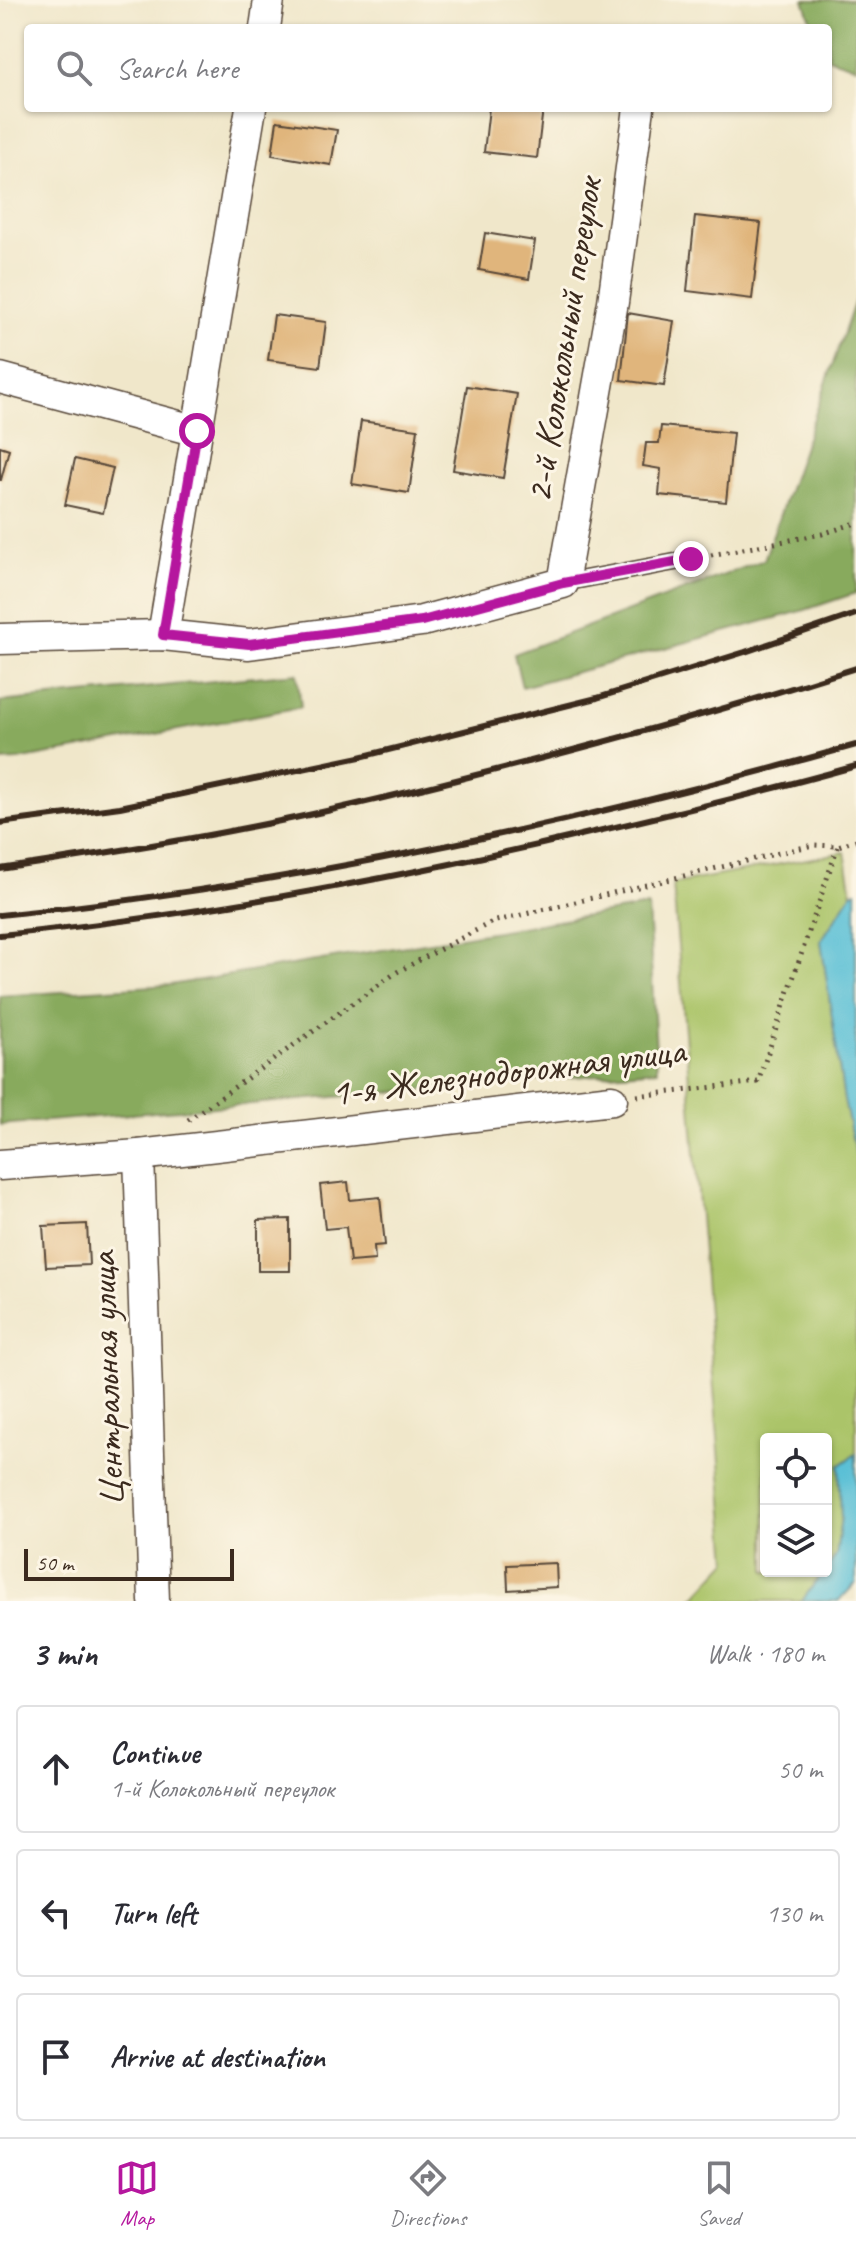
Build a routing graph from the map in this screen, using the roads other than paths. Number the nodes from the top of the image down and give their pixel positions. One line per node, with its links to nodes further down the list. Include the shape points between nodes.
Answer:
1 (269, 0): 2 (street)
2 (266, 24)
3 (250, 112): 6 (street)
4 (638, 112): 8 (street, 2-й Колокольный переулок, via 613,302)
5 (0, 378): 6 (street)
6 (197, 431): 9 (street)
7 (691, 559): 8 (lane)
8 (563, 583): 9 (street, via 422,621 249,644)
9 (163, 635): 10 (street)
10 (0, 639)
11 (612, 1100): 12 (street, 1-я Железнодорожная улица)
12 (139, 1155): 13 (street, 1-я Железнодорожная улица); 14 (street, Центральная улица)
13 (0, 1165)
14 (154, 1601)

